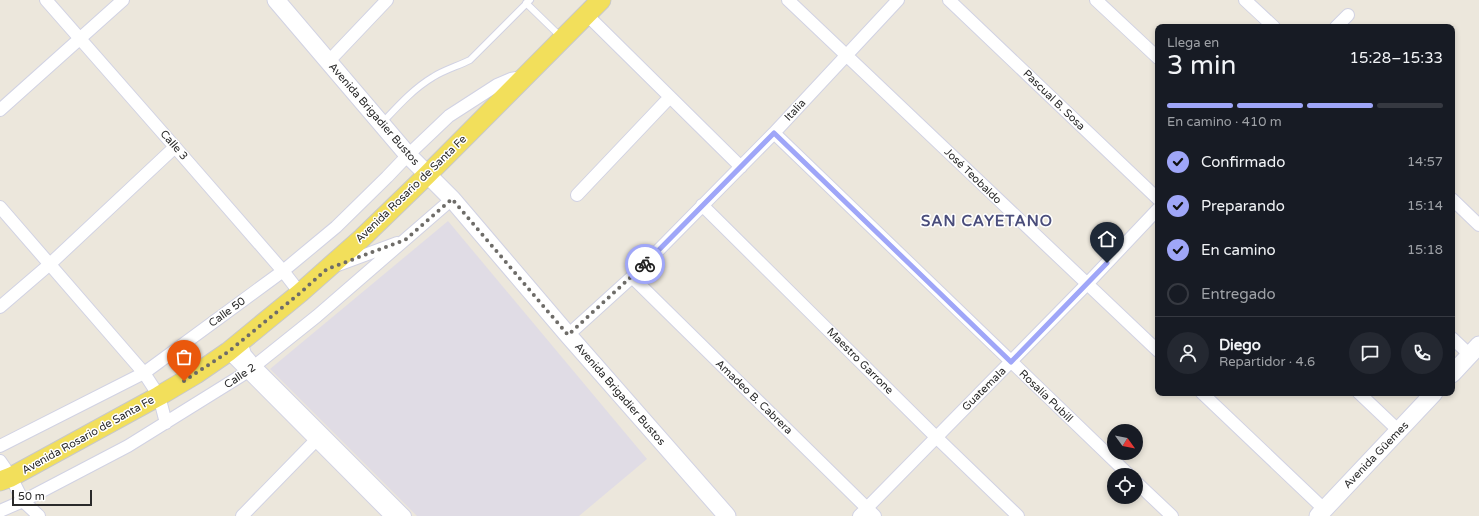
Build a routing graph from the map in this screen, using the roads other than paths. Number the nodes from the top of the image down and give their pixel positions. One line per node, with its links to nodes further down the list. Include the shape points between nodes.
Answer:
1 (46, 0): 16 (street, Calle 3)
2 (123, 0): 16 (street)
3 (276, 0): 20 (street, Avenida Brigadier Bustos)
4 (387, 0): 20 (street)
5 (601, 0): 12 (main road, Avenida Rosario de Santa Fe)
6 (788, 0): 18 (street, José Teobaldo)
7 (898, 0): 18 (street, Italia)
8 (949, 0): 31 (street, Pascual B. Sosa)
9 (1096, 0): 19 (street)
10 (1245, 0): 14 (street)
11 (528, 2): 17 (lane); 24 (lane, via 470,60 434,76 413,91)
12 (587, 15): 17 (main road, Avenida Rosario de Santa Fe); 22 (street)
13 (1348, 15): 15 (street)
14 (1271, 24)
15 (1339, 24)
16 (80, 37): 23 (street); 26 (street, Calle 3)
17 (562, 39): 21 (main road, Avenida Rosario de Santa Fe)
18 (846, 55): 25 (street, Italia); 43 (street, José Teobaldo)
19 (1155, 55)
20 (329, 61): 24 (street, Avenida Brigadier Bustos)
21 (526, 76): 27 (street, Calle 50, via 497,85 449,116); 29 (main road, Avenida Rosario de Santa Fe)
22 (670, 97): 28 (street); 30 (street)
23 (0, 110)
24 (381, 123): 27 (street, Avenida Brigadier Bustos)
25 (774, 133): 28 (street, Italia); 51 (street, Rosalía Pubill)
26 (175, 147): 39 (street); 41 (street, Calle 3)
27 (408, 155): 29 (street, Avenida Brigadier Bustos); 41 (street, Calle 50, via 336,227)
28 (741, 166): 34 (street, Italia)
29 (428, 175): 32 (street, Avenida Brigadier Bustos); 40 (main road, Avenida Rosario de Santa Fe)
30 (577, 195)
31 (1155, 196)
32 (452, 199): 38 (street, Calle 2); 46 (street, Avenida Brigadier Bustos)
33 (1455, 202): 37 (street)
34 (702, 205): 42 (street, Italia); 62 (street, Maestro Garrone)
35 (0, 208): 39 (street)
36 (1155, 212): 43 (street, Guatemala)
37 (1479, 225)
38 (405, 240): 40 (street); 52 (street, Calle 2, via 318,316)
39 (50, 264): 45 (street); 54 (street)
40 (327, 269): 44 (main road, Avenida Rosario de Santa Fe)
41 (283, 271): 44 (street, Calle 3); 54 (street, Calle 50)
42 (632, 277): 46 (street, Italia); 70 (street, Amadeo B. Cabrera)
43 (1087, 284): 49 (street, José Teobaldo); 51 (street, Guatemala)
44 (300, 293): 48 (main road, Avenida Rosario de Santa Fe)
45 (0, 307)
46 (568, 335): 76 (street, Avenida Brigadier Bustos)
47 (1455, 340): 50 (street)
48 (234, 347): 52 (street); 52 (street, via 245,354); 55 (main road, Avenida Rosario de Santa Fe)
49 (1155, 348)
50 (1474, 350): 53 (street)
51 (1011, 362): 62 (street, Guatemala); 65 (street, Rosalía Pubill)
52 (251, 369): 59 (street, Calle 2); 61 (street)
53 (1455, 371)
54 (144, 373): 55 (street); 63 (street, Calle 50)
55 (159, 396): 59 (street); 66 (main road, Avenida Rosario de Santa Fe)
56 (1205, 396): 71 (street)
57 (1363, 396): 60 (street)
58 (1431, 396): 60 (street, Avenida Güemes)
59 (166, 423): 68 (street, Calle 2, via 128,446)
60 (1399, 431): 71 (street, Avenida Güemes)
61 (319, 437): 73 (street); 74 (street); 75 (street)
62 (936, 437): 70 (street, Guatemala); 77 (street, Maestro Garrone)
63 (0, 446)
64 (0, 461): 66 (street)
65 (1122, 468)
66 (6, 479): 68 (street)
67 (1143, 489): 78 (street)
68 (23, 500): 69 (street, Calle 2); 72 (street)
69 (0, 511)
70 (867, 513)
71 (1321, 513)
72 (39, 516)
73 (242, 516)
74 (391, 516)
75 (405, 516)
76 (727, 516)
77 (1018, 516)
78 (1172, 516)

